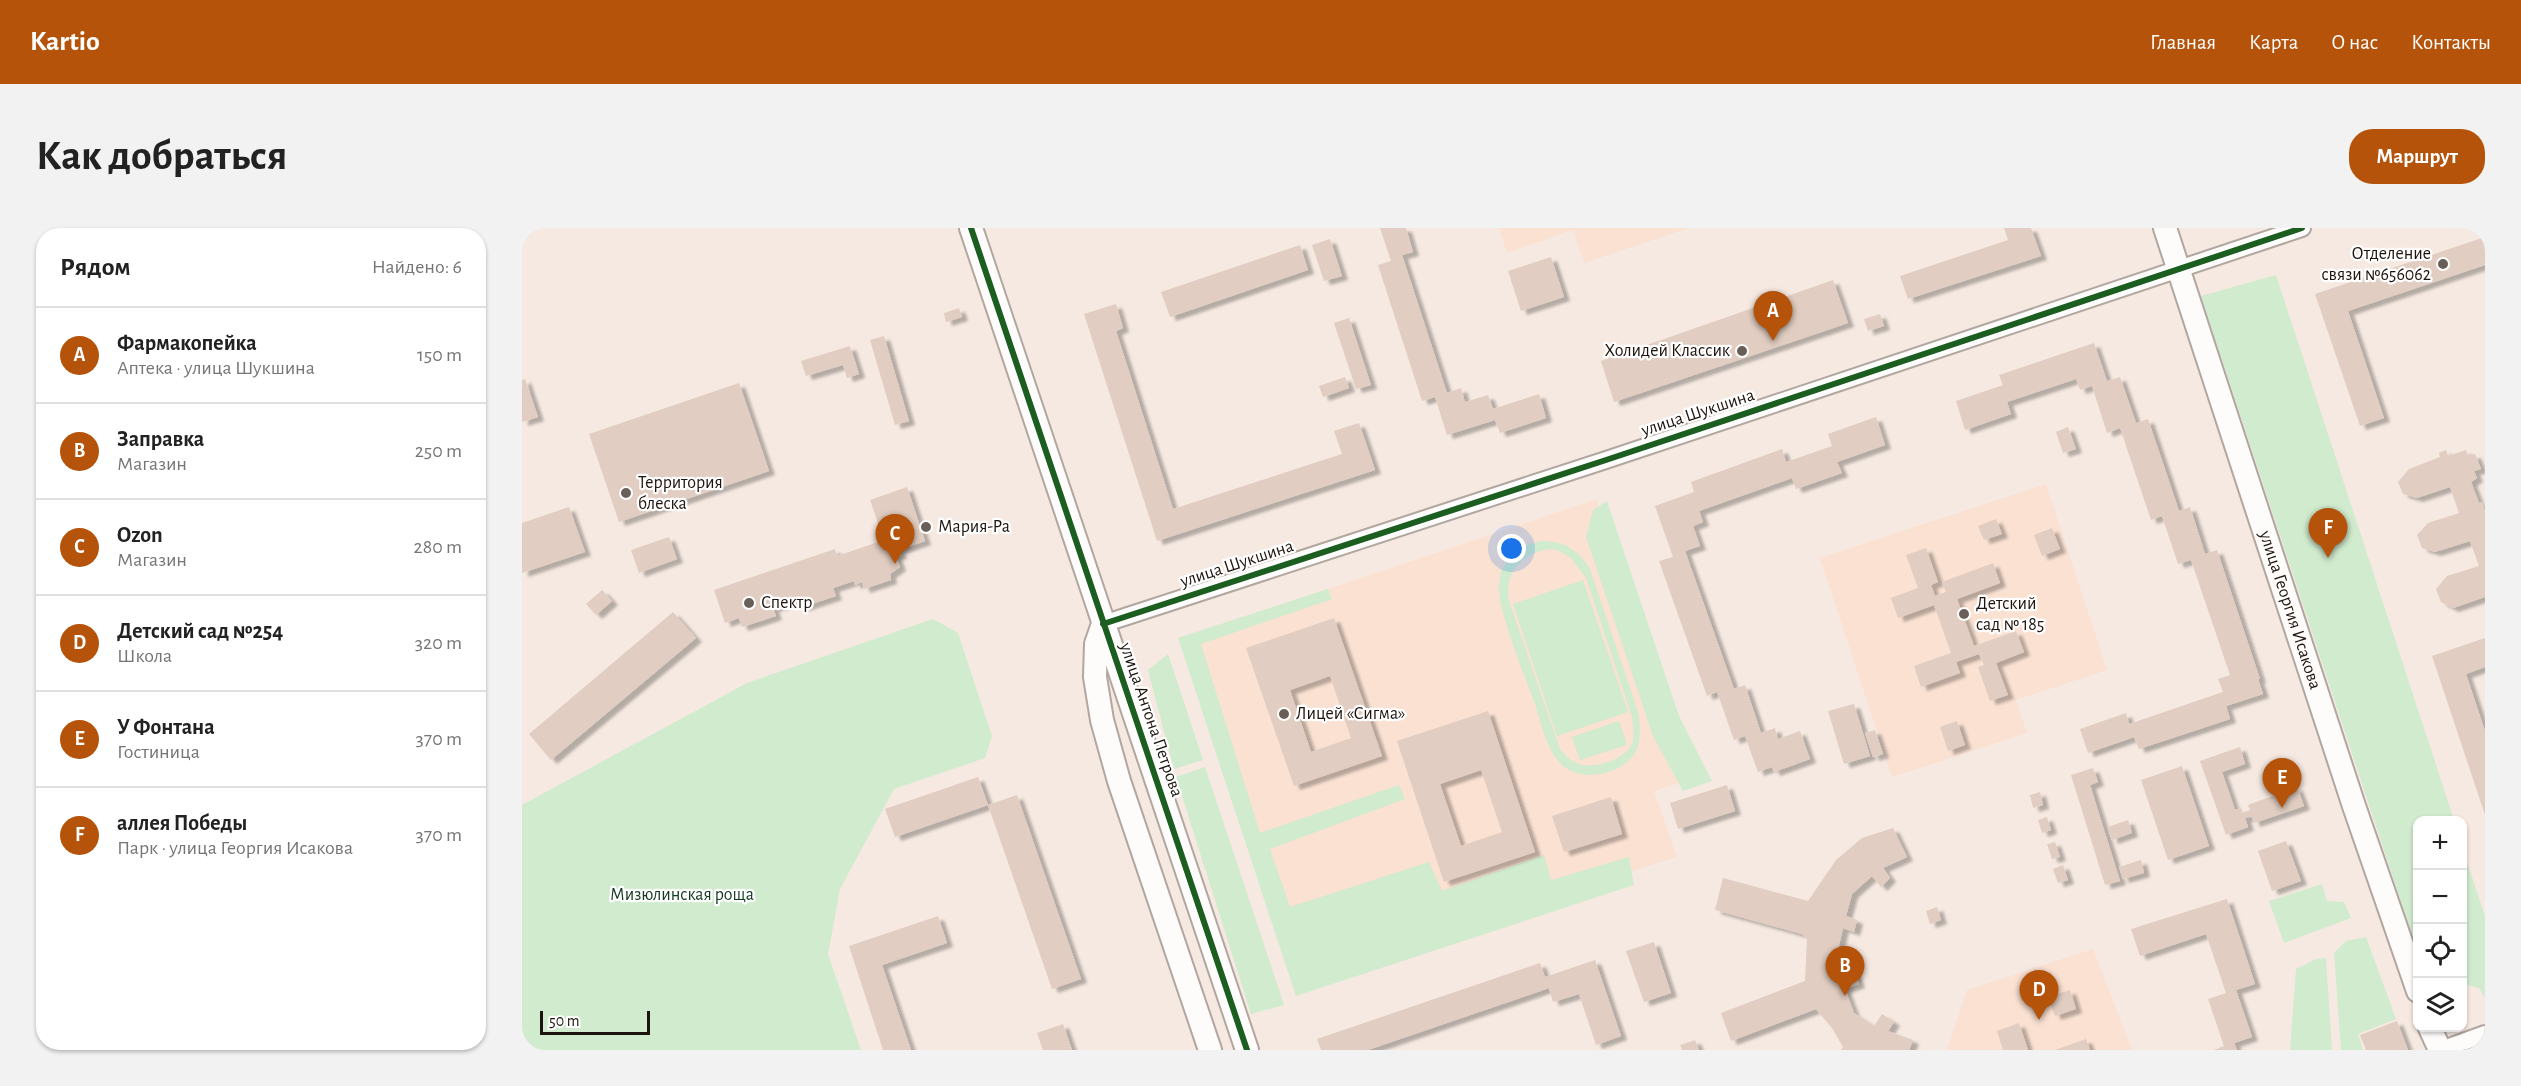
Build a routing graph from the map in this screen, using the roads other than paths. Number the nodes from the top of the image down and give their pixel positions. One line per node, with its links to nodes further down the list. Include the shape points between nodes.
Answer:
1 (971, 228): 5 (street, улица Антона Петрова)
2 (2165, 228): 4 (street, улица Георгия Исакова)
3 (2302, 228): 4 (street, улица Шукшина)
4 (2178, 269): 5 (street, улица Шукшина); 8 (street, улица Георгия Исакова)
5 (1103, 624): 6 (street, улица Антона Петрова); 7 (street, улица Антона Петрова, via 1096,644 1095,677 1102,720)
6 (1216, 958): 7 (street); 12 (street, улица Антона Петрова)
7 (1183, 969): 11 (street, улица Антона Петрова)
8 (2414, 978)
9 (2432, 1032): 13 (street)
10 (2485, 1034): 13 (street)
11 (1210, 1050)
12 (1247, 1050)
13 (2440, 1050)

